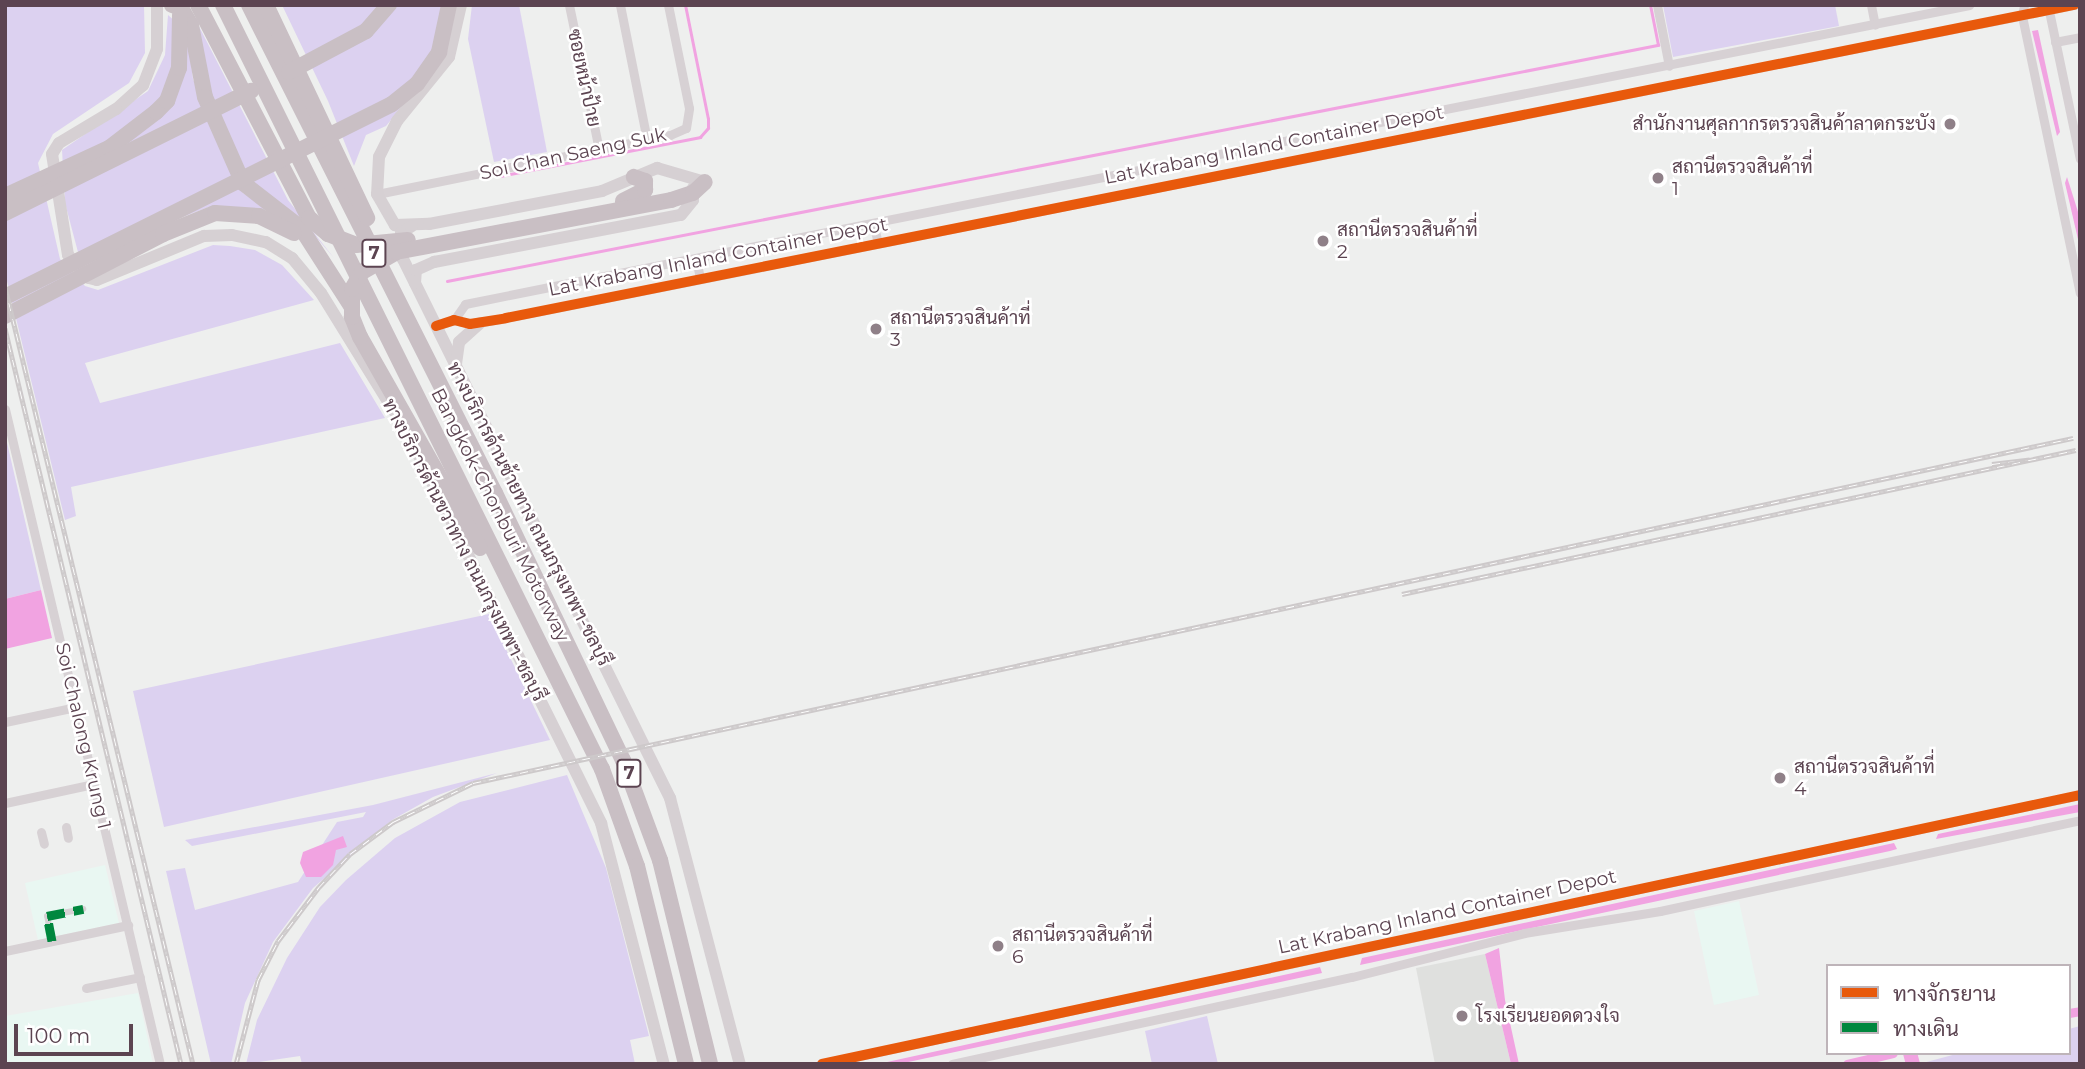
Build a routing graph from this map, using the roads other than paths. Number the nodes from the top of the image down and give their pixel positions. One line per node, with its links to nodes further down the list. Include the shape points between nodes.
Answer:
1 (157, 5): 73 (main road, ทางบริการด้านขวาทาง ถนนกรุงเทพฯ-ชลบุรี, via 159,39 143,85 116,109 60,143 52,154 68,255 78,269 97,280 213,235 253,238 292,258 321,293 405,429 600,823)
2 (172, 5): 40 (highway, via 181,8 191,25 205,97 243,183 301,228)
3 (178, 5): 35 (highway, via 182,50 167,101 109,148)
4 (223, 5): 51 (highway, Bangkok-Chonburi Motorway / 7)
5 (249, 5): 53 (highway, Bangkok-Chonburi Motorway / 7)
6 (266, 5): 30 (highway)
7 (275, 5): 30 (highway)
8 (390, 5): 36 (highway, via 376,22 344,44)
9 (449, 5): 45 (highway, via 434,62 392,104)
10 (461, 5): 34 (main road, via 449,57 384,144)
11 (569, 5): 29 (street, ซอยหน้าป้าย)
12 (620, 5): 28 (street)
13 (668, 5): 28 (street, Soi Chan Saeng Suk, via 689,122 682,130)
14 (1657, 5): 26 (street)
15 (1871, 5): 22 (street)
16 (1969, 5): 22 (street, Lat Krabang Inland Container Depot)
17 (2024, 5): 21 (street)
18 (2074, 5): 20 (street, Lat Krabang Inland Container Depot)
19 (198, 8): 32 (highway, via 294,197 328,234 356,245 627,200 645,190 645,181)
20 (2045, 8): 21 (street, Lat Krabang Inland Container Depot); 24 (street)
21 (2022, 16): 27 (street, Lat Krabang Inland Container Depot); 44 (street)
22 (1874, 25): 25 (street, Lat Krabang Inland Container Depot)
23 (2080, 37): 24 (street)
24 (2055, 42): 31 (street)
25 (1755, 49): 26 (street, Lat Krabang Inland Container Depot); 27 (street)
26 (1669, 66): 37 (street, Lat Krabang Inland Container Depot)
27 (1759, 66): 39 (street, Lat Krabang Inland Container Depot)
28 (647, 139): 29 (street, Soi Chan Saeng Suk)
29 (599, 150): 34 (street, Soi Chan Saeng Suk)
30 (339, 152): 53 (highway)
31 (2080, 159)
32 (634, 177): 33 (main road, via 657,168 688,176); 38 (main road, via 602,191)
33 (699, 188): 43 (main road, via 681,215 421,266 414,274); 54 (highway, via 671,200 396,252 362,272 352,289 352,317 360,337 503,592)
34 (377, 194): 38 (main road, via 395,225)
35 (5, 196)
36 (5, 214)
37 (873, 223): 39 (street); 41 (street, Lat Krabang Inland Container Depot)
38 (412, 226): 43 (main road, ทางบริการด้านซ้ายทาง ถนนกรุงเทพฯ-ชลบุรี, via 399,239)
39 (878, 243): 42 (street, Lat Krabang Inland Container Depot)
40 (312, 248): 46 (highway, via 282,225 228,211 193,221); 51 (highway, via 377,347)
41 (696, 258): 42 (street); 47 (street, Lat Krabang Inland Container Depot, via 465,304)
42 (700, 278): 48 (street, Lat Krabang Inland Container Depot)
43 (415, 287): 49 (main road, ทางบริการด้านซ้ายทาง ถนนกรุงเทพฯ-ชลบุรี)
44 (2080, 293)
45 (5, 297)
46 (5, 316)
47 (454, 320): 48 (street, Lat Krabang Inland Container Depot); 49 (street)
48 (480, 323): 50 (main road, via 459,342)
49 (436, 326): 50 (main road, ทางบริการด้านซ้ายทาง ถนนกรุงเทพฯ-ชลบุรี)
50 (456, 370): 75 (main road, ทางบริการด้านซ้ายทาง ถนนกรุงเทพฯ-ชลบุรี, via 670,799)
51 (412, 386): 54 (highway, Bangkok-Chonburi Motorway / 7)
52 (5, 409): 55 (street, Soi Chalong Krung 1)
53 (497, 497): 71 (highway, Bangkok-Chonburi Motorway / 7, via 644,808)
54 (545, 654): 74 (highway, Bangkok-Chonburi Motorway / 7, via 621,816)
55 (76, 706): 56 (street); 57 (street, Soi Chalong Krung 1)
56 (5, 722)
57 (94, 784): 59 (street); 66 (street, Soi Chalong Krung 1)
58 (2080, 795): 76 (street, Lat Krabang Inland Container Depot)
59 (5, 803)
60 (2080, 820): 77 (street, Lat Krabang Inland Container Depot, via 1660,911 1524,933 1352,978)
61 (66, 827): 63 (street)
62 (41, 832): 64 (street)
63 (68, 838)
64 (44, 844)
65 (83, 909): 67 (street, via 47,916)
66 (128, 925): 67 (street); 69 (street, Soi Chalong Krung 1)
67 (52, 941): 68 (street)
68 (5, 951)
69 (140, 977): 70 (street); 72 (street, Soi Chalong Krung 1)
70 (86, 988)
71 (710, 1063)
72 (160, 1064)
73 (664, 1064)
74 (686, 1064)
75 (740, 1064)
76 (821, 1064)
77 (952, 1064)

